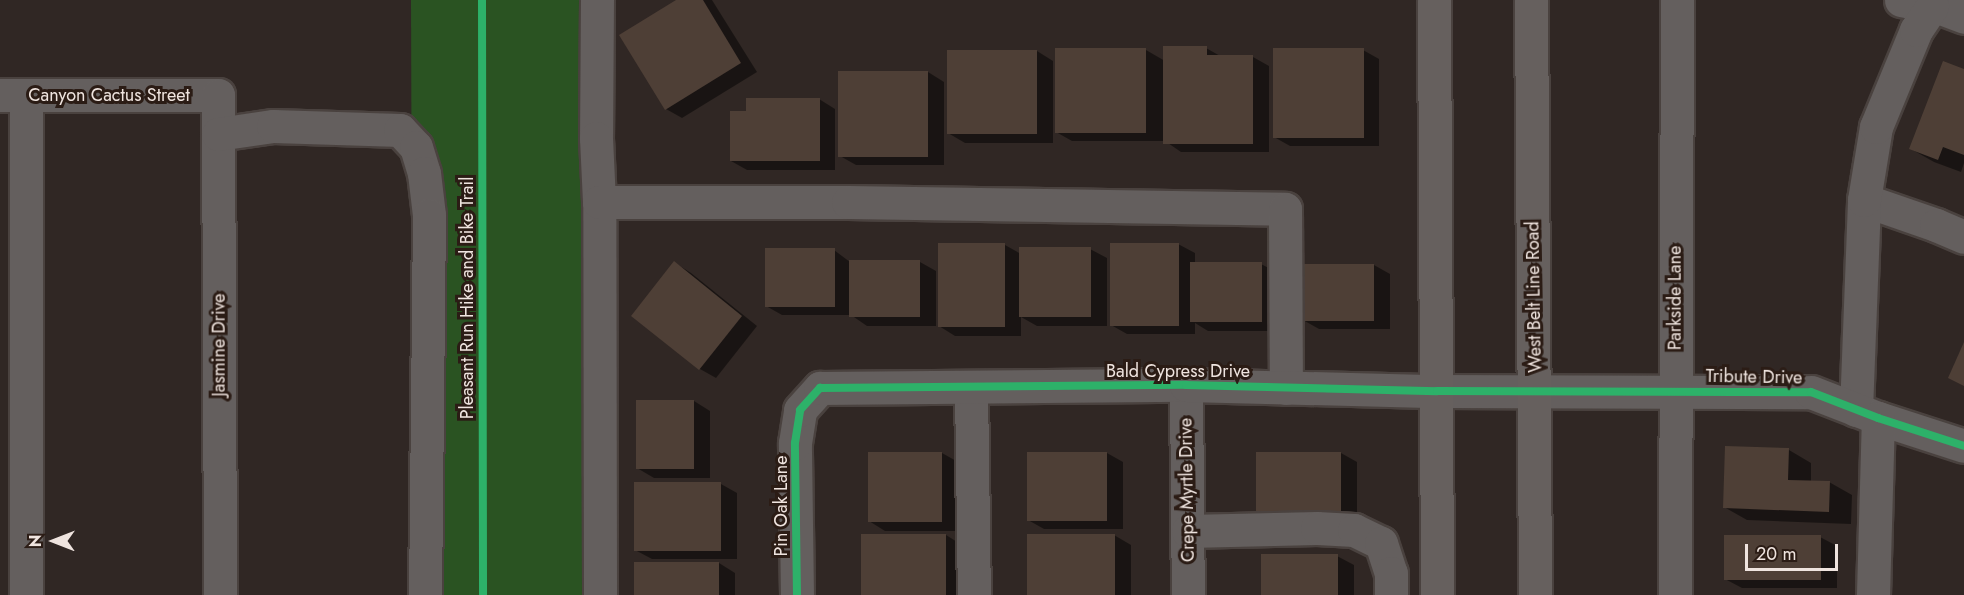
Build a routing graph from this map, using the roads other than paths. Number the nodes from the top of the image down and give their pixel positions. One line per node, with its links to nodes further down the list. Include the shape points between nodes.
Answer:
1 (597, 0): 11 (street)
2 (1434, 0): 18 (main road)
3 (1531, 0): 17 (main road, West Belt Line Road)
4 (1677, 0): 19 (street, Parkside Lane)
5 (1916, 3): 6 (street); 10 (street, via 1916,30 1876,127)
6 (1964, 17)
7 (13, 95): 8 (street, Canyon Cactus Street); 23 (street)
8 (218, 95): 9 (street, Jasmine Drive)
9 (218, 134): 24 (street, Jasmine Drive); 25 (street, via 273,126 400,130 416,147 429,215)
10 (1864, 200): 12 (street); 20 (street)
11 (599, 202): 16 (street, via 1285,209); 26 (street)
12 (1964, 237)
13 (1186, 385): 14 (street, Bald Cypress Drive); 16 (street, Bald Cypress Drive); 22 (street, Crepe Myrtle Drive)
14 (971, 387): 15 (street, Bald Cypress Drive); 28 (street)
15 (820, 388): 27 (street, Pin Oak Lane, via 801,410 795,443)
16 (1286, 388): 18 (street, Bald Cypress Drive)
17 (1535, 390): 18 (street, Bald Cypress Drive); 19 (street, Tribute Drive); 32 (main road, West Belt Line Road)
18 (1437, 391): 31 (main road)
19 (1674, 391): 20 (street, Tribute Drive, via 1811,392); 33 (street, Parkside Lane)
20 (1867, 414): 21 (street, Tribute Drive); 34 (street)
21 (1964, 446)
22 (1188, 531): 29 (street, Crepe Myrtle Drive); 30 (street, via 1354,530 1381,543 1391,573)
23 (26, 595)
24 (220, 595)
25 (425, 595)
26 (600, 595)
27 (797, 595)
28 (974, 595)
29 (1188, 595)
30 (1391, 595)
31 (1437, 595)
32 (1535, 595)
33 (1675, 595)
34 (1873, 595)

